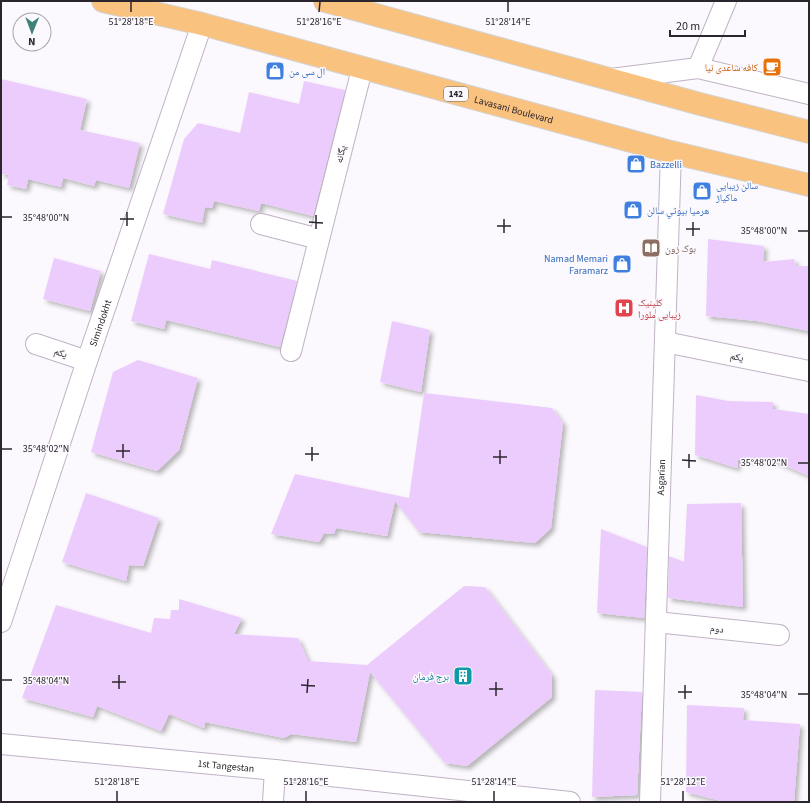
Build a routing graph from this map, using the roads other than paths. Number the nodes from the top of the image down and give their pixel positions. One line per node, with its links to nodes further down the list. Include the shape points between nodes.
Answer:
1 (103, 1): 4 (main road, Lavasani Boulevard / 142)
2 (325, 1): 7 (main road)
3 (726, 1): 5 (street)
4 (202, 24): 6 (main road, Lavasani Boulevard / 142); 17 (street, Simindokht)
5 (698, 68): 7 (street); 8 (street)
6 (362, 69): 10 (main road, Lavasani Boulevard / 142); 13 (street, یگانه)
7 (610, 79): 9 (main road)
8 (809, 94)
9 (809, 132)
10 (671, 152): 11 (main road, Lavasani Boulevard / 142); 14 (street, Asgarian)
11 (809, 185)
12 (261, 224): 13 (street)
13 (319, 239): 16 (street, یگانه)
14 (665, 342): 18 (street, یکم); 20 (street, Asgarian)
15 (36, 344): 17 (street, یکم)
16 (291, 351)
17 (87, 361): 19 (street, Simindokht)
18 (809, 371)
19 (1, 622)
20 (656, 622): 21 (street, دوم); 26 (street, Asgarian)
21 (779, 635)
22 (1, 744): 23 (street, 1st Tangestan)
23 (275, 770): 24 (street); 25 (street, 1st Tangestan)
24 (273, 802)
25 (570, 802)
26 (650, 802)

